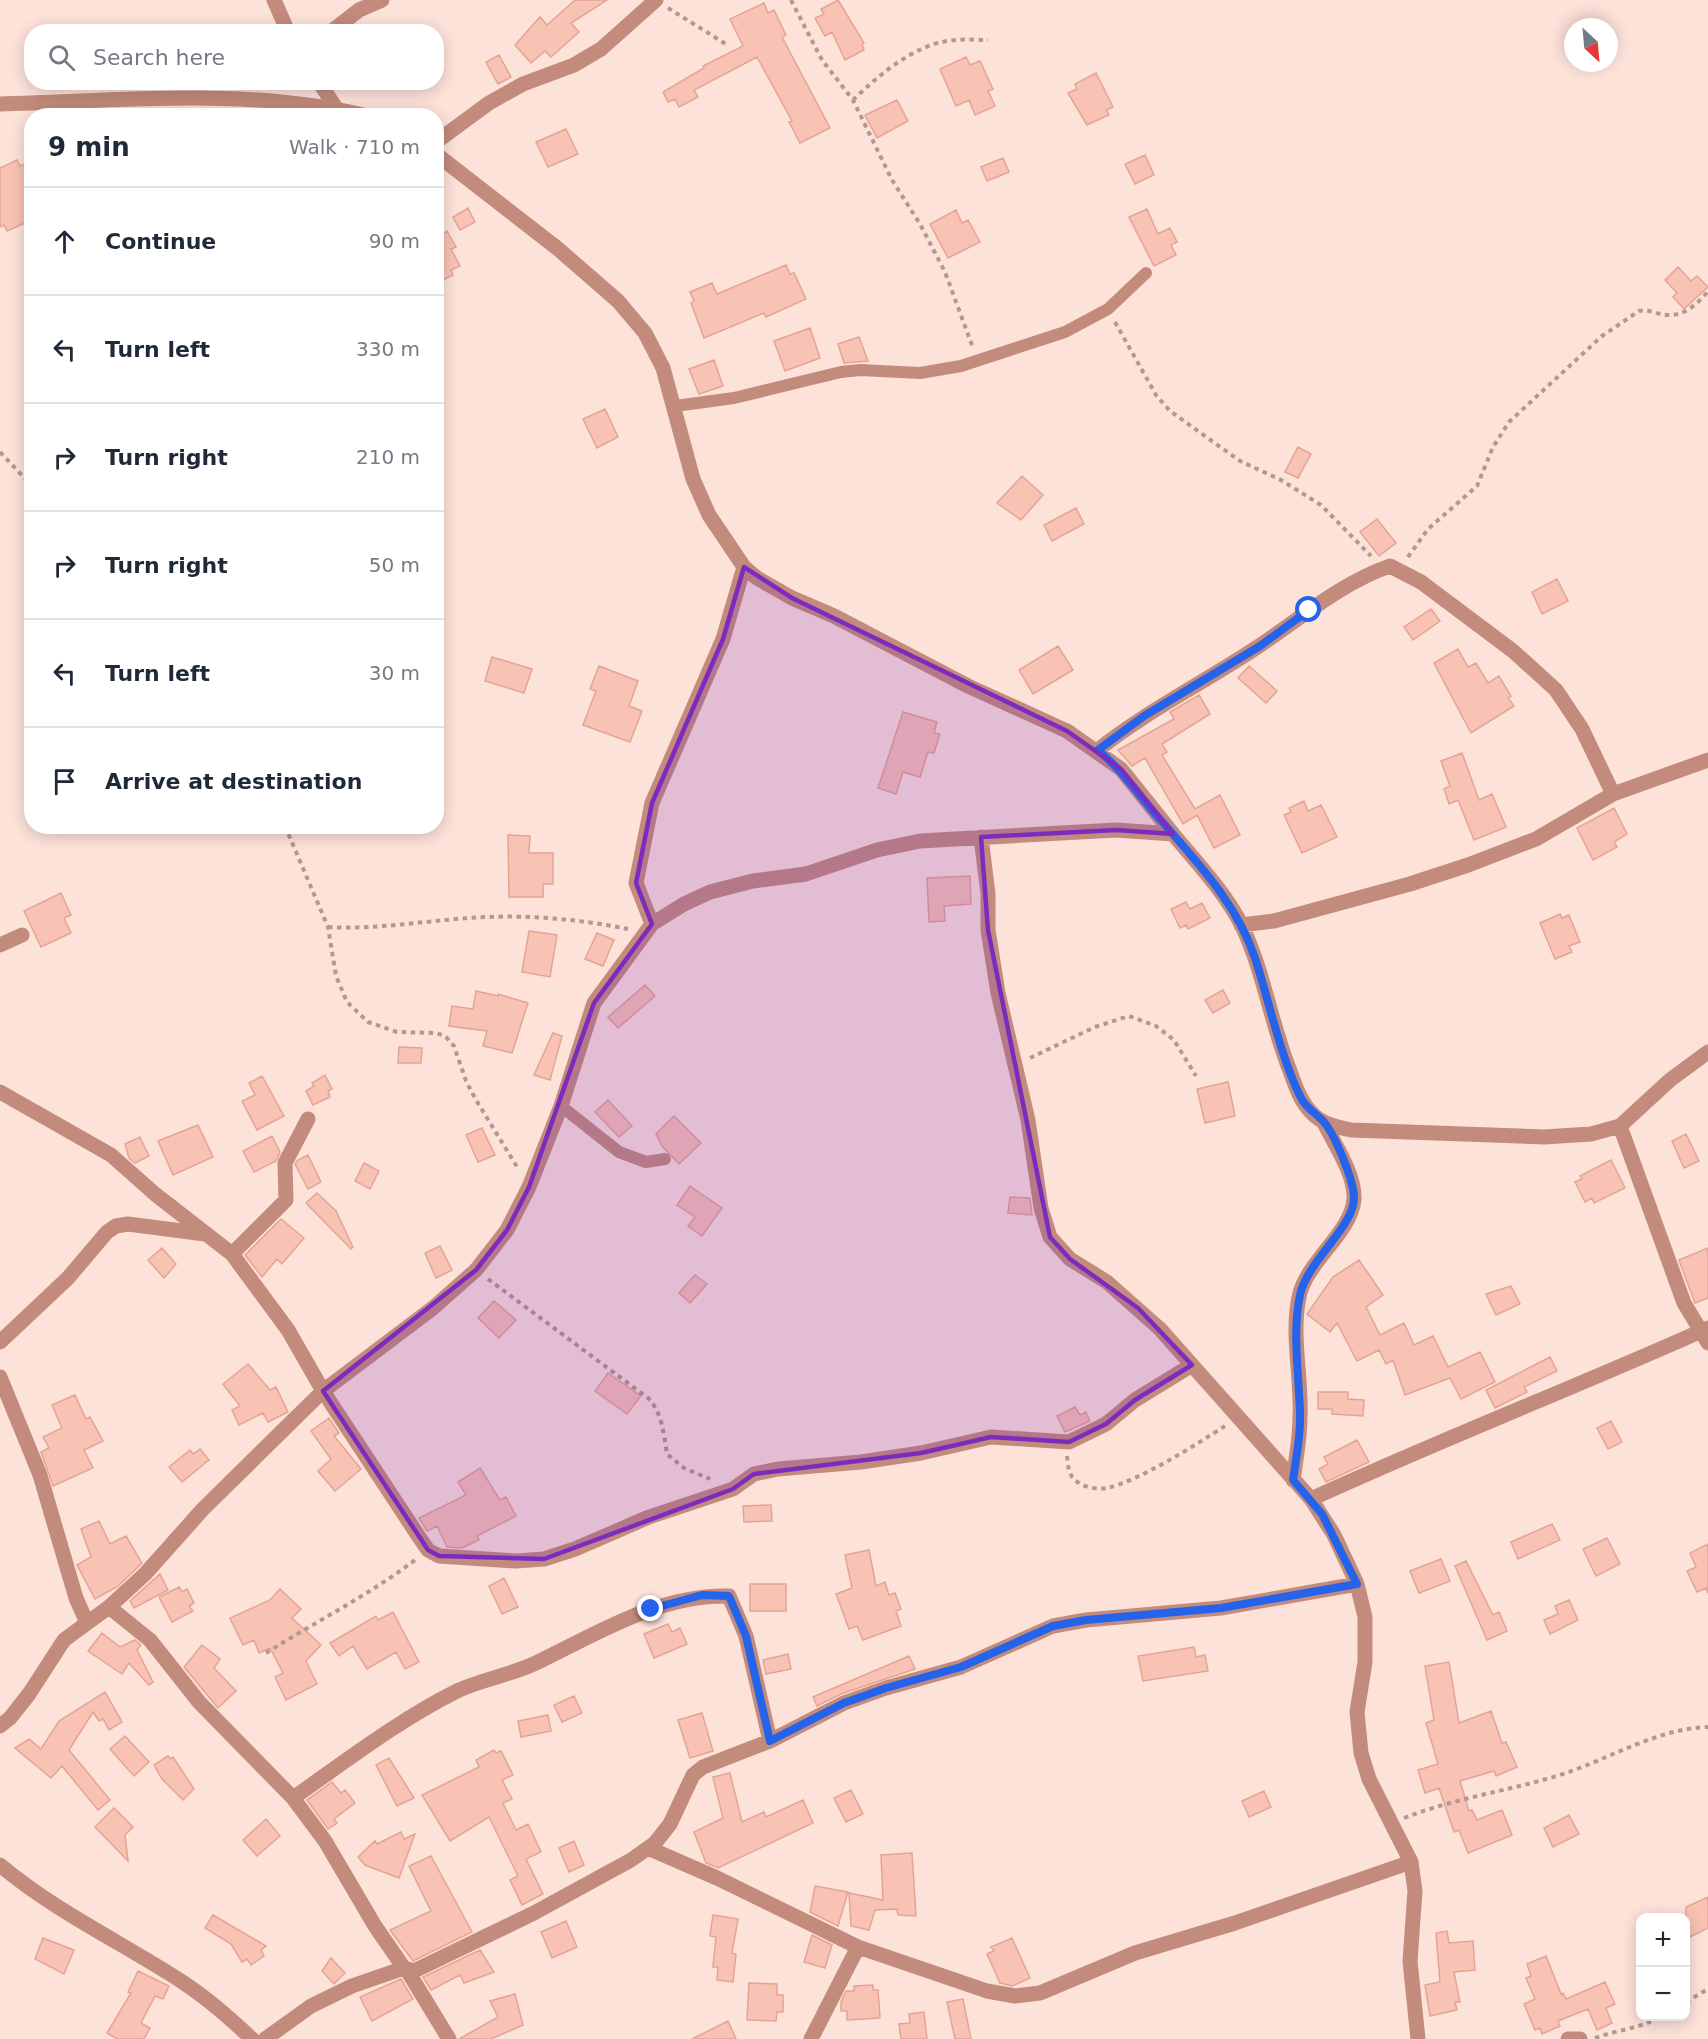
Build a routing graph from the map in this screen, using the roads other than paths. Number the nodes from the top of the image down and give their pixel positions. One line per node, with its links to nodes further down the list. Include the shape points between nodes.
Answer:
1 (274, 0): 4 (street)
2 (382, 0): 5 (street, via 359,10)
3 (661, 3): 9 (street, via 601,49 574,65 523,84)
4 (284, 24)
5 (342, 24)
6 (324, 90): 8 (street)
7 (0, 104): 8 (street, via 215,99 280,100)
8 (336, 108)
9 (444, 136)
10 (444, 160): 12 (street, via 504,204 632,315 655,350)
11 (1146, 273): 12 (lane, via 1108,309 1054,337 977,361 920,373 841,372 734,398)
12 (675, 406): 13 (street, via 693,479 709,515)
13 (744, 567): 14 (street, via 792,598 1067,731); 20 (street, via 723,639 652,803 636,884)
14 (1098, 750): 16 (street, via 1144,716 1260,646 1342,589 1394,568 1420,582 1504,645 1556,690 1582,729); 17 (street, via 1120,769)
15 (1708, 760): 16 (street)
16 (1613, 794): 19 (street, via 1536,839 1468,865 1302,914)
17 (1173, 834): 18 (street, via 1116,831); 19 (street, via 1210,878)
18 (981, 837): 20 (street, via 920,841 877,850 806,874 753,880 684,904); 34 (street, via 988,930 998,993 1050,1237 1070,1259 1138,1308)
19 (1241, 925): 27 (street, via 1300,1098)
20 (649, 928): 25 (street, via 594,1003)
21 (22, 935): 22 (street)
22 (0, 945)
23 (1708, 1052): 28 (street, via 1670,1080)
24 (0, 1092): 30 (street, via 111,1155)
25 (561, 1106): 29 (lane, via 619,1152 646,1162); 36 (street, via 507,1230 476,1270 433,1308)
26 (308, 1119): 31 (street, via 285,1163 286,1200)
27 (1324, 1123): 28 (street, via 1381,1132 1544,1137 1591,1134); 37 (street, via 1346,1167 1354,1197 1351,1212 1307,1275 1300,1295 1300,1416)
28 (1620, 1126): 32 (street, via 1684,1303)
29 (665, 1159)
30 (204, 1234): 31 (street); 33 (street, via 128,1224 116,1226)
31 (232, 1254): 36 (street, via 288,1330)
32 (1705, 1334): 38 (street, via 1404,1456)
33 (0, 1342)
34 (1192, 1365): 36 (street, via 1135,1400 1106,1424 1069,1442 991,1437 861,1462 777,1469 754,1474 733,1490 649,1517 574,1549 544,1559 516,1560 439,1556 428,1550); 37 (street)
35 (0, 1377): 41 (street, via 40,1475 70,1580)
36 (323, 1391): 40 (street)
37 (1293, 1480): 38 (street)
38 (1311, 1498): 39 (street, via 1334,1534)
39 (1357, 1584): 43 (street, via 1221,1608 1053,1626 961,1667 844,1703); 46 (street, via 1365,1617 1365,1662 1357,1712 1361,1753 1369,1779)
40 (109, 1607): 41 (street); 44 (street, via 150,1640 199,1702)
41 (87, 1623): 42 (street, via 64,1640 29,1694)
42 (0, 1726)
43 (770, 1741): 44 (street, via 741,1619 729,1596 702,1595 651,1609 530,1666 460,1690 421,1710); 45 (street, via 703,1767 693,1775 670,1824)
44 (293, 1798): 49 (street)
45 (648, 1848): 48 (street); 49 (street, via 534,1913 419,1970)
46 (1411, 1862): 48 (street, via 1135,1953 1026,1996 987,1991); 54 (street, via 1415,1891 1410,1961)
47 (0, 1865): 50 (street, via 35,1894 181,1981 225,2013)
48 (858, 1947): 53 (street)
49 (406, 1969): 51 (street, via 352,1986 311,2006); 52 (street)
50 (252, 2039)
51 (265, 2039)
52 (449, 2039)
53 (811, 2039)
54 (1418, 2039)
55 (1568, 2039): 56 (street)
56 (1580, 2039)

